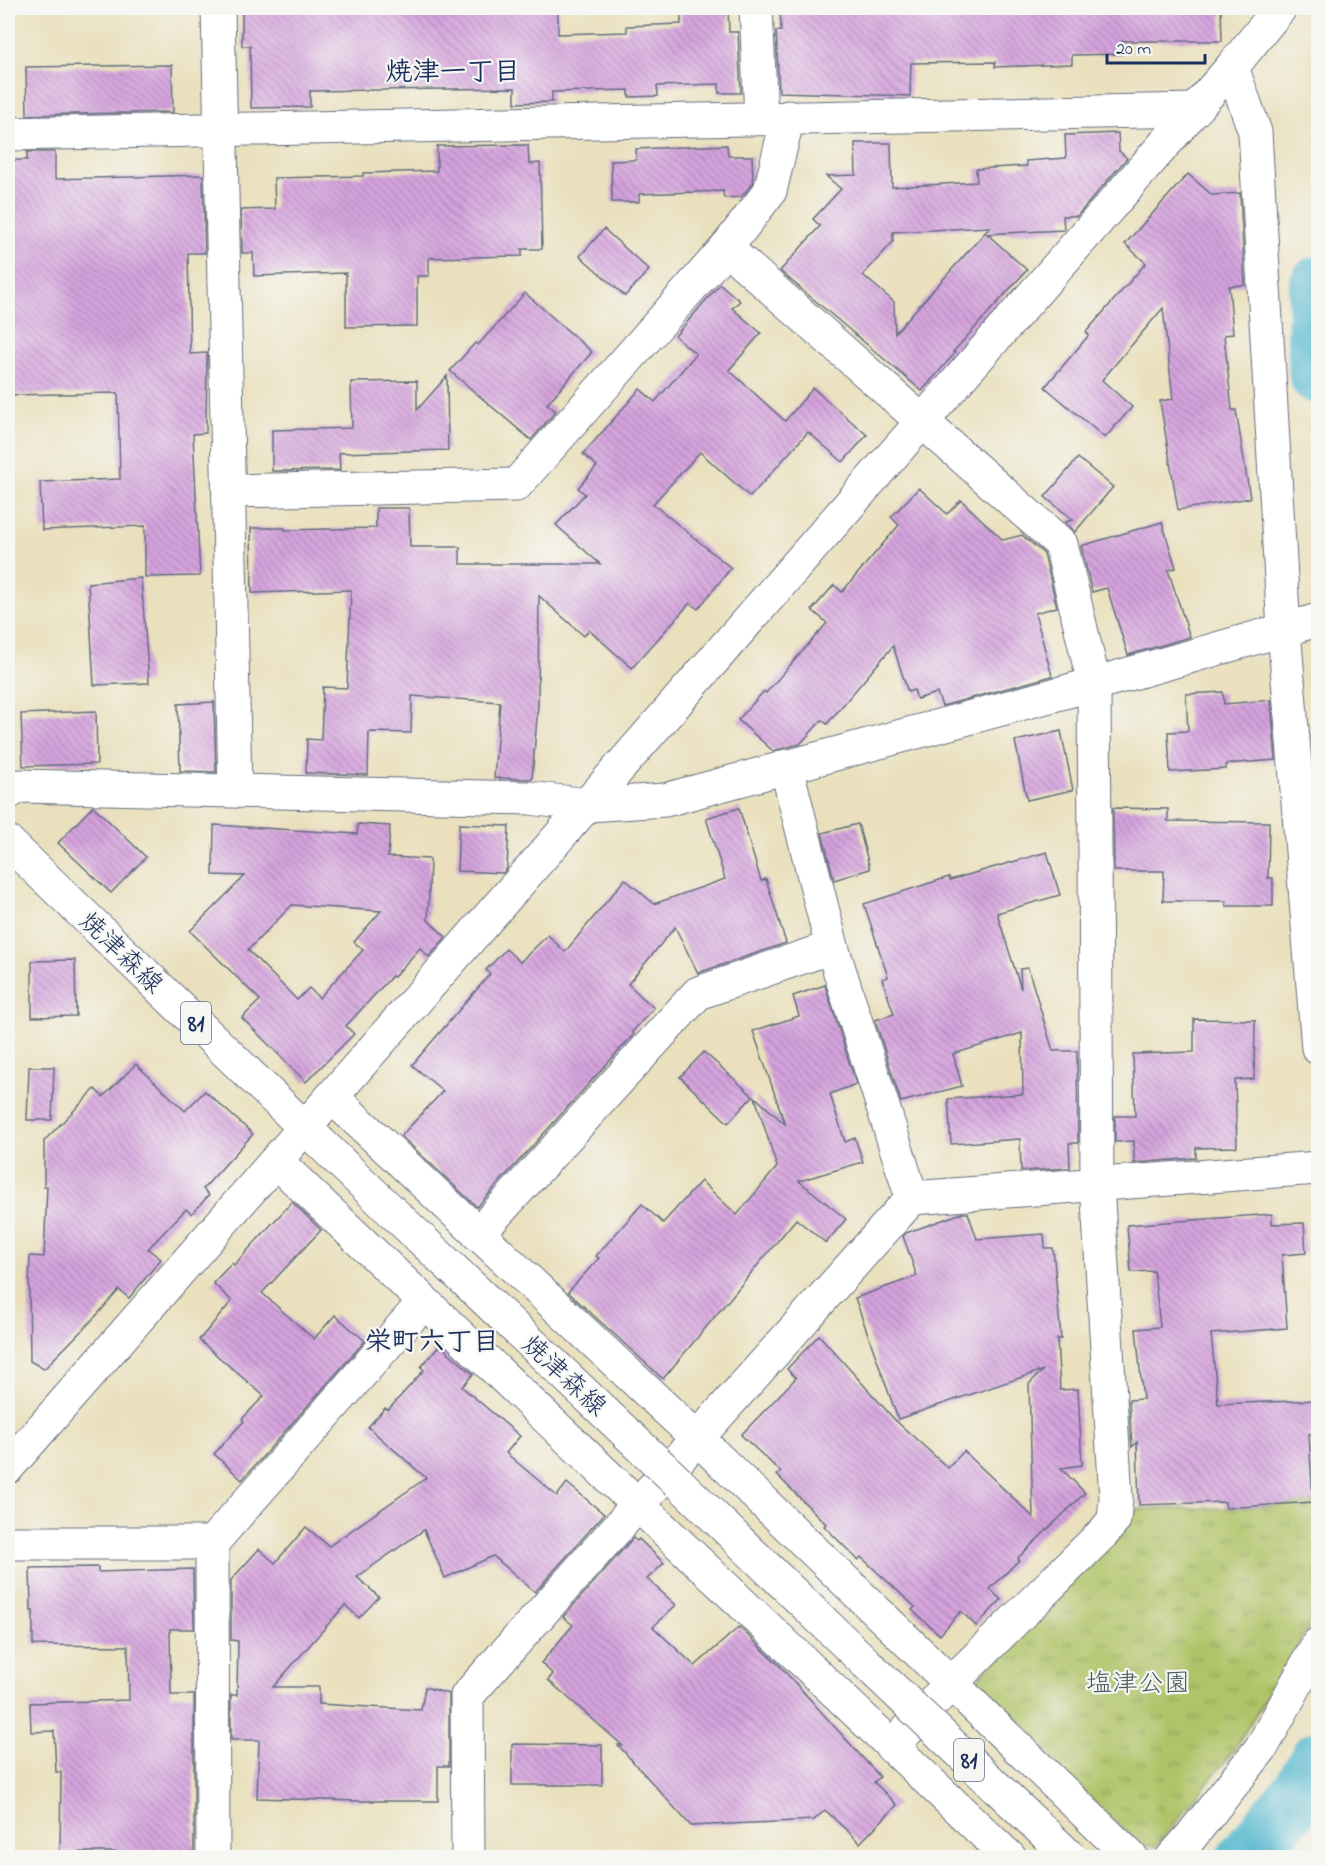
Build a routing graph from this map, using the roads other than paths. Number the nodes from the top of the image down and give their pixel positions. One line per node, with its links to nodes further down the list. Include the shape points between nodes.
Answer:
1 (218, 8): 7 (street)
2 (756, 8): 6 (street)
3 (1280, 8): 4 (street)
4 (1232, 67): 5 (street); 12 (street, via 1255,132)
5 (1195, 110): 6 (street); 10 (street)
6 (774, 117): 7 (street); 9 (street, via 770,191)
7 (222, 129): 8 (street); 11 (street)
8 (8, 134)
9 (726, 248): 10 (street); 11 (street, via 516,485)
10 (922, 422): 13 (street, via 1061,544); 17 (street)
11 (229, 491): 15 (street)
12 (1300, 626): 13 (street); 20 (street)
13 (1094, 684): 14 (street); 25 (street)
14 (786, 766): 17 (street, via 665,800); 19 (street)
15 (235, 790): 16 (street, via 20,786); 17 (street, via 530,798)
16 (8, 793)
17 (588, 805): 21 (street)
18 (8, 842): 22 (street, 焼津森線 / 81)
19 (832, 947): 26 (street); 27 (street, via 698,993)
20 (1318, 1048)
21 (332, 1097): 22 (street); 27 (street)
22 (305, 1128): 23 (street); 40 (street, 焼津森線 / 81, bridge)
23 (276, 1161): 28 (street); 30 (street)
24 (1318, 1168): 25 (street)
25 (1096, 1184): 26 (street); 35 (street, via 1116,1498 1114,1520)
26 (912, 1198): 29 (street)
27 (478, 1234): 29 (street)
28 (424, 1302): 31 (street); 33 (street)
29 (697, 1438): 31 (street); 35 (street)
30 (8, 1467)
31 (637, 1505): 36 (street); 38 (street, via 467,1696)
32 (8, 1543): 33 (street)
33 (212, 1543): 37 (street)
34 (1318, 1644): 42 (street, via 1262,1747)
35 (950, 1684): 36 (street); 41 (street)
36 (892, 1747): 39 (street)
37 (213, 1857)
38 (468, 1857)
39 (1010, 1857)
40 (1071, 1857)
41 (1132, 1857)
42 (1172, 1857)

